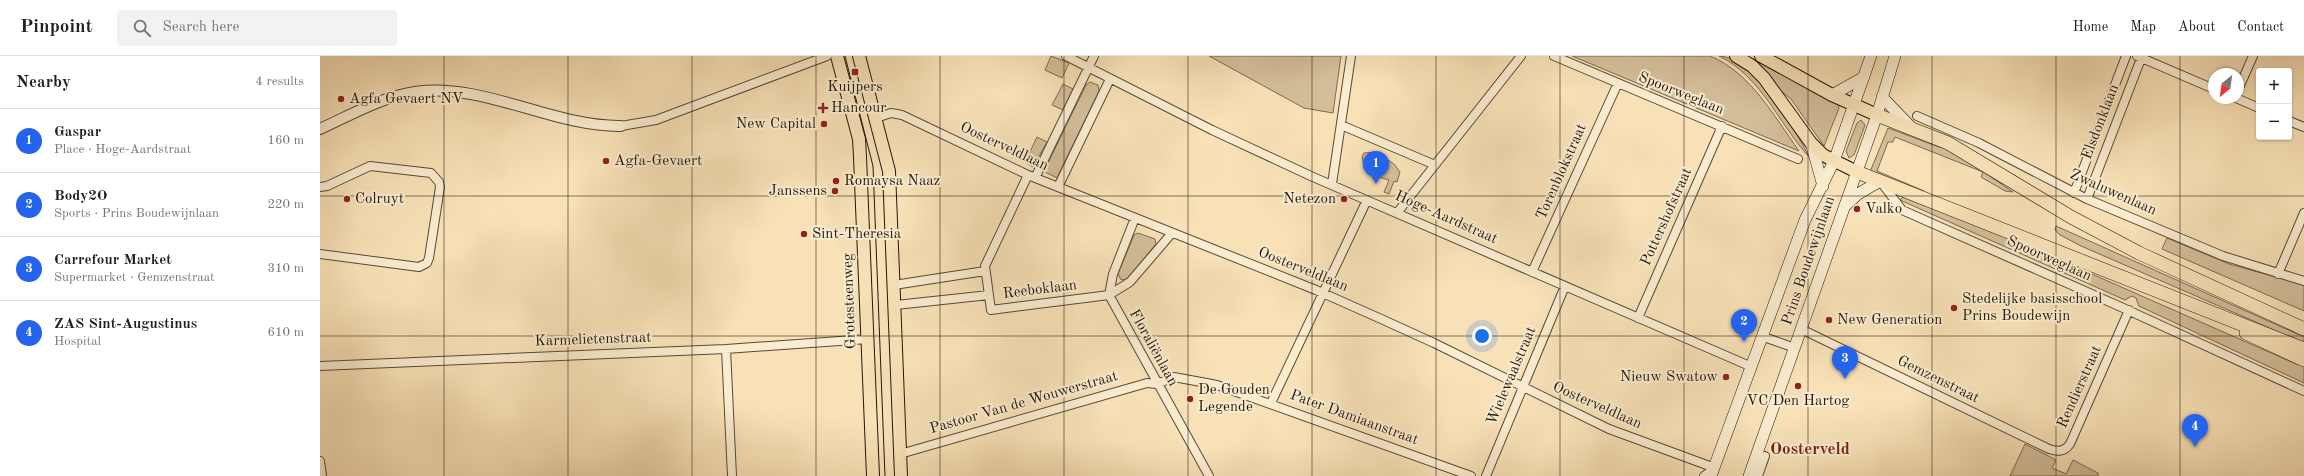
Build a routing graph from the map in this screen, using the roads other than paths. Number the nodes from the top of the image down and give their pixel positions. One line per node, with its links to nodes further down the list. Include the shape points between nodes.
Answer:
1 (827, 56): 32 (street, via 656,120)
2 (837, 56): 72 (main road, Grotesteenweg, via 858,139)
3 (859, 56): 28 (main road)
4 (1066, 56): 16 (street, Hoge-Aardstraat)
5 (1094, 56): 16 (street)
6 (1352, 56): 31 (street)
7 (1521, 56): 39 (street)
8 (1554, 56): 20 (street, Spoorweglaan)
9 (1736, 56): 36 (main road, via 1764,78)
10 (1761, 56): 22 (main road)
11 (1871, 56): 18 (main road, Prins Boudewijnlaan)
12 (1895, 56): 23 (main road, Prins Boudewijnlaan)
13 (2126, 56): 47 (street, Elsdonklaan)
14 (2253, 56): 17 (street)
15 (2140, 57): 21 (street); 48 (street, Elsdonklaan)
16 (1089, 67): 19 (street, Hoge-Aardstraat); 41 (street)
17 (2244, 76)
18 (1864, 77): 22 (main road); 25 (main road, Prins Boudewijnlaan)
19 (1110, 79): 43 (street, Hoge-Aardstraat, via 1219,133); 46 (street)
20 (1618, 83): 33 (street, Spoorweglaan); 57 (street, Torenblokstraat)
21 (2208, 85)
22 (1832, 95): 25 (main road)
23 (1882, 97): 27 (main road, Prins Boudewijnlaan); 29 (main road)
24 (2244, 101): 26 (street)
25 (1855, 106): 27 (main road); 38 (main road, Prins Boudewijnlaan)
26 (2256, 107)
27 (1877, 115): 29 (highway); 40 (main road, Prins Boudewijnlaan)
28 (876, 118): 41 (street, Oosterveldlaan, via 891,113 902,115); 60 (main road, via 889,171)
29 (1915, 122): 47 (street, Zwaluwenlaan, via 1979,142); 70 (highway, via 2071,217 2139,252)
30 (2292, 122): 34 (street)
31 (1341, 125): 39 (street); 43 (street)
32 (621, 126): 35 (street, via 580,121 458,93 427,91 373,103)
33 (1722, 126): 37 (street, Spoorweglaan); 68 (street, Pottershofstraat)
34 (2304, 127)
35 (320, 129)
36 (1811, 143): 38 (main road); 44 (main road)
37 (1798, 160)
38 (1834, 161): 40 (main road); 44 (main road, Prins Boudewijnlaan)
39 (1435, 165): 51 (street)
40 (1857, 172): 42 (highway); 50 (main road, Prins Boudewijnlaan)
41 (1032, 177): 46 (street, Oosterveldlaan); 56 (street, via 985,266)
42 (1880, 181): 50 (main road, via 1858,194); 65 (highway); 67 (street, Spoorweglaan, via 1892,193 1902,210)
43 (1332, 184): 49 (street, Hoge-Aardstraat)
44 (1823, 186): 71 (main road, Prins Boudewijnlaan, via 1805,220)
45 (320, 187): 55 (street, via 370,166 431,173 440,187 430,258 419,267)
46 (1058, 187): 53 (street, Oosterveldlaan)
47 (2074, 193): 48 (street, Zwaluwenlaan)
48 (2087, 199): 58 (street, Zwaluwenlaan, via 2223,256)
49 (1368, 200): 51 (street, Hoge-Aardstraat); 62 (street)
50 (1843, 208): 69 (main road, Prins Boudewijnlaan)
51 (1397, 212): 57 (street, Hoge-Aardstraat)
52 (2304, 213): 58 (street)
53 (1136, 218): 54 (street, Oosterveldlaan); 64 (street, via 1113,274)
54 (1172, 233): 62 (street, Oosterveldlaan); 64 (street, via 1130,282)
55 (320, 254)
56 (985, 271): 60 (street); 63 (street)
57 (1532, 272): 61 (street, Hoge-Aardstraat)
58 (2278, 274): 59 (street, Zwaluwenlaan)
59 (2304, 281)
60 (894, 285): 66 (main road)
61 (1565, 286): 68 (street, Hoge-Aardstraat); 80 (street, Wielewaalstraat)
62 (1324, 293): 80 (street, Oosterveldlaan, via 1434,343); 82 (street)
63 (989, 295): 64 (street, Reeboklaan, via 991,310); 66 (street)
64 (1109, 295): 79 (street, Floraliënlaan)
65 (2188, 302): 75 (highway); 76 (highway, via 2222,322)
66 (896, 305): 84 (main road)
67 (2129, 310): 81 (street, Spoorweglaan); 83 (street, Rendierstraat, via 2070,444)
68 (1638, 318): 78 (street, Hoge-Aardstraat)
69 (1801, 329): 74 (main road, Prins Boudewijnlaan); 83 (street, Gemzenstraat, via 2050,449)
70 (2304, 329)
71 (1764, 337): 74 (street); 78 (main road, Prins Boudewijnlaan)
72 (868, 339): 73 (street, Karmelietenstraat); 90 (main road, Grotesteenweg)
73 (726, 348): 77 (street, Karmelietenstraat); 89 (street)
74 (1795, 348): 96 (main road, Prins Boudewijnlaan)
75 (2304, 349)
76 (2304, 360)
77 (320, 366)
78 (1752, 367): 87 (main road, Prins Boudewijnlaan)
79 (1157, 384): 82 (street, Pater Damiaanstraat, via 1174,377 1184,378 1217,385); 84 (street, Pastoor Van de Wouwerstraat, via 1147,383); 92 (street, Floraliënlaan)
80 (1522, 387): 87 (street, Oosterveldlaan, via 1608,429); 94 (street, Wielewaalstraat)
81 (2304, 391)
82 (1271, 403): 93 (street, Pater Damiaanstraat)
83 (2063, 450)
84 (900, 454): 91 (main road)
85 (1765, 456): 97 (street)
86 (320, 461): 88 (street)
87 (1713, 472): 95 (street)
88 (322, 476)
89 (732, 476)
90 (873, 476)
91 (900, 476)
92 (1209, 476)
93 (1471, 476)
94 (1486, 476)
95 (1704, 476)
96 (1749, 476)
97 (1758, 476)

